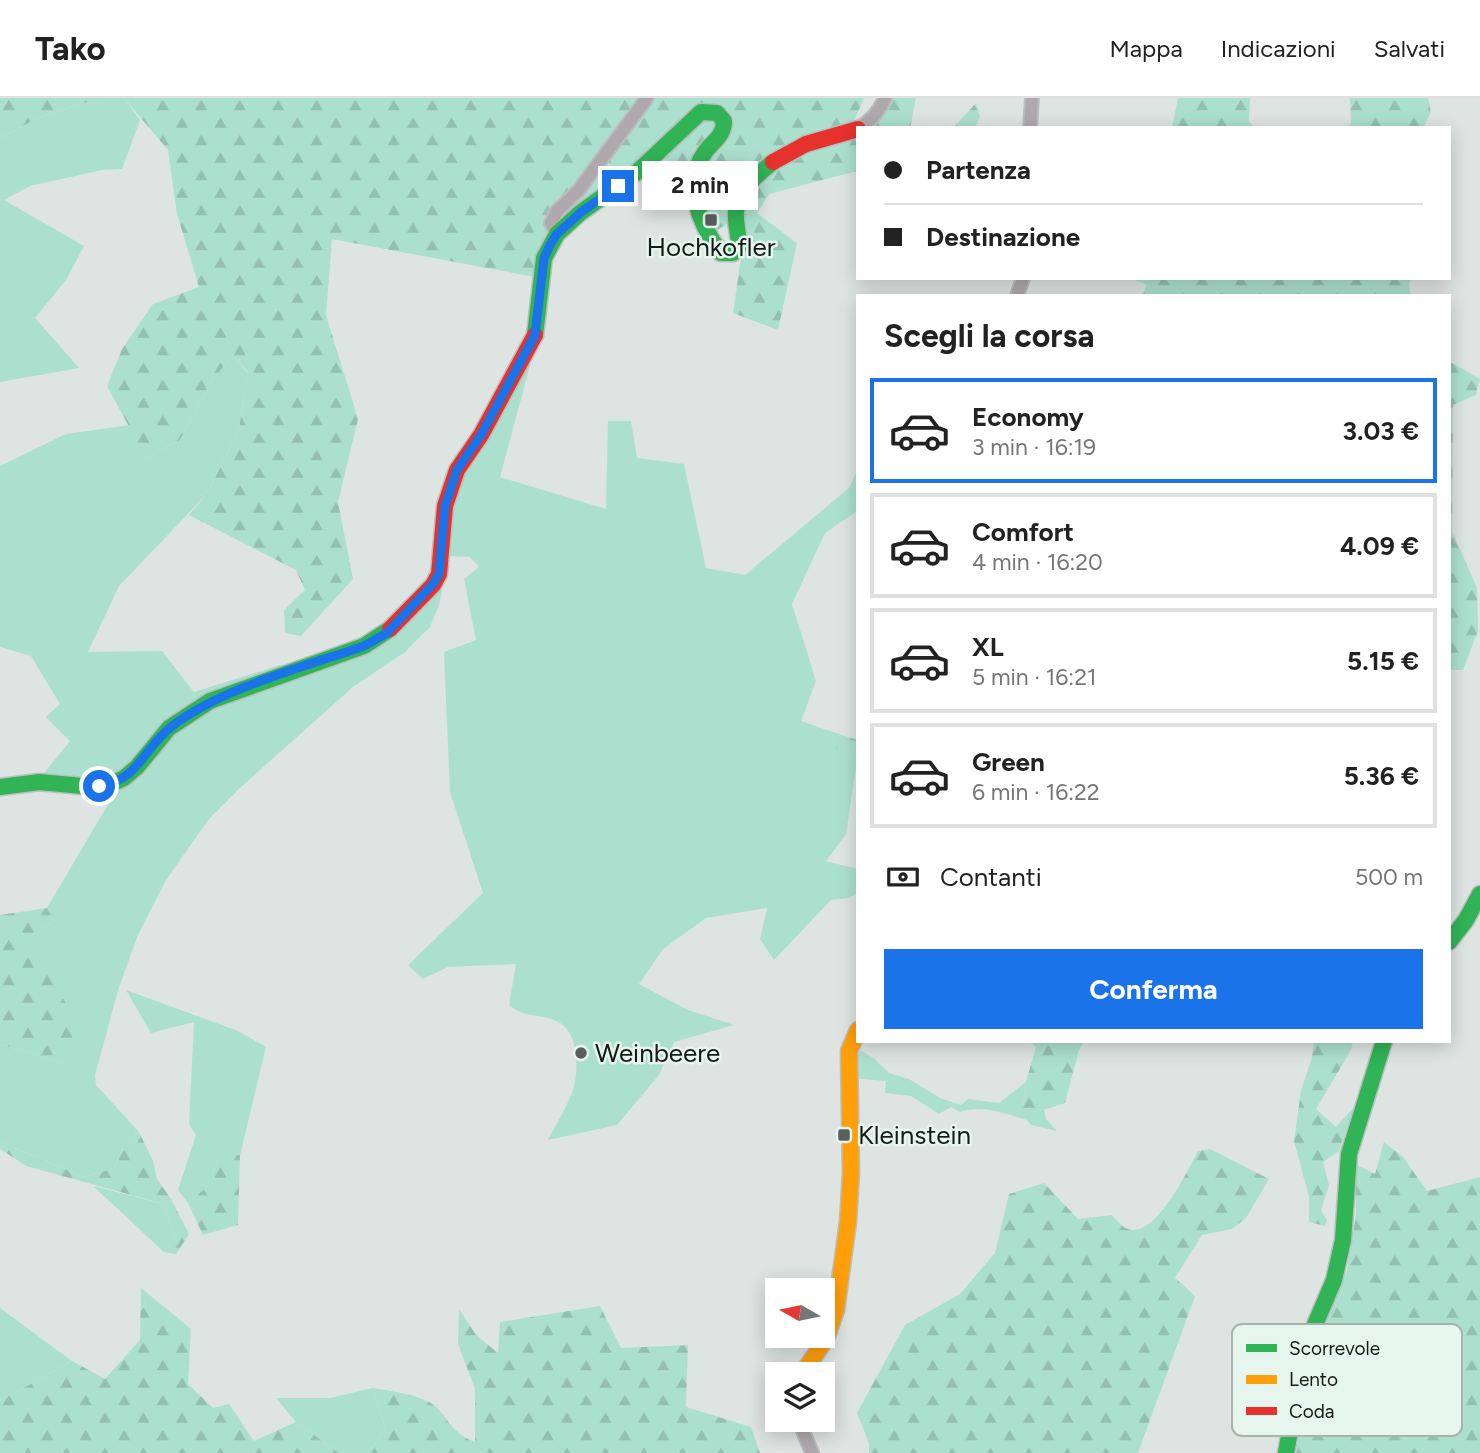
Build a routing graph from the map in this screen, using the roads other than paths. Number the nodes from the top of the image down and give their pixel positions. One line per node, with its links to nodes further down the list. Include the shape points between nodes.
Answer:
1 (647, 98): 7 (street, via 578,191 557,211 551,223)
2 (885, 98): 4 (street, via 874,116)
3 (1032, 98): 5 (street)
4 (861, 126)
5 (1030, 126)
6 (856, 129): 7 (street, via 803,145 754,180 740,195 736,211 739,246 733,253 721,253 716,247 693,196 696,167 724,127 718,112 709,110 701,112 637,172)
7 (557, 234): 8 (street, via 544,258 535,335 457,470 445,506 439,574 387,633 364,646 193,710 169,728 137,767 111,784 39,782)
8 (0, 787)
9 (1480, 894): 10 (street)
10 (1451, 939)
11 (856, 1035): 14 (street, via 849,1051 850,1185 836,1310 827,1339)
12 (1383, 1043): 13 (street, via 1349,1154 1343,1240 1334,1280)
13 (1315, 1324)
14 (811, 1362)
15 (805, 1432): 16 (street)
16 (812, 1453)

